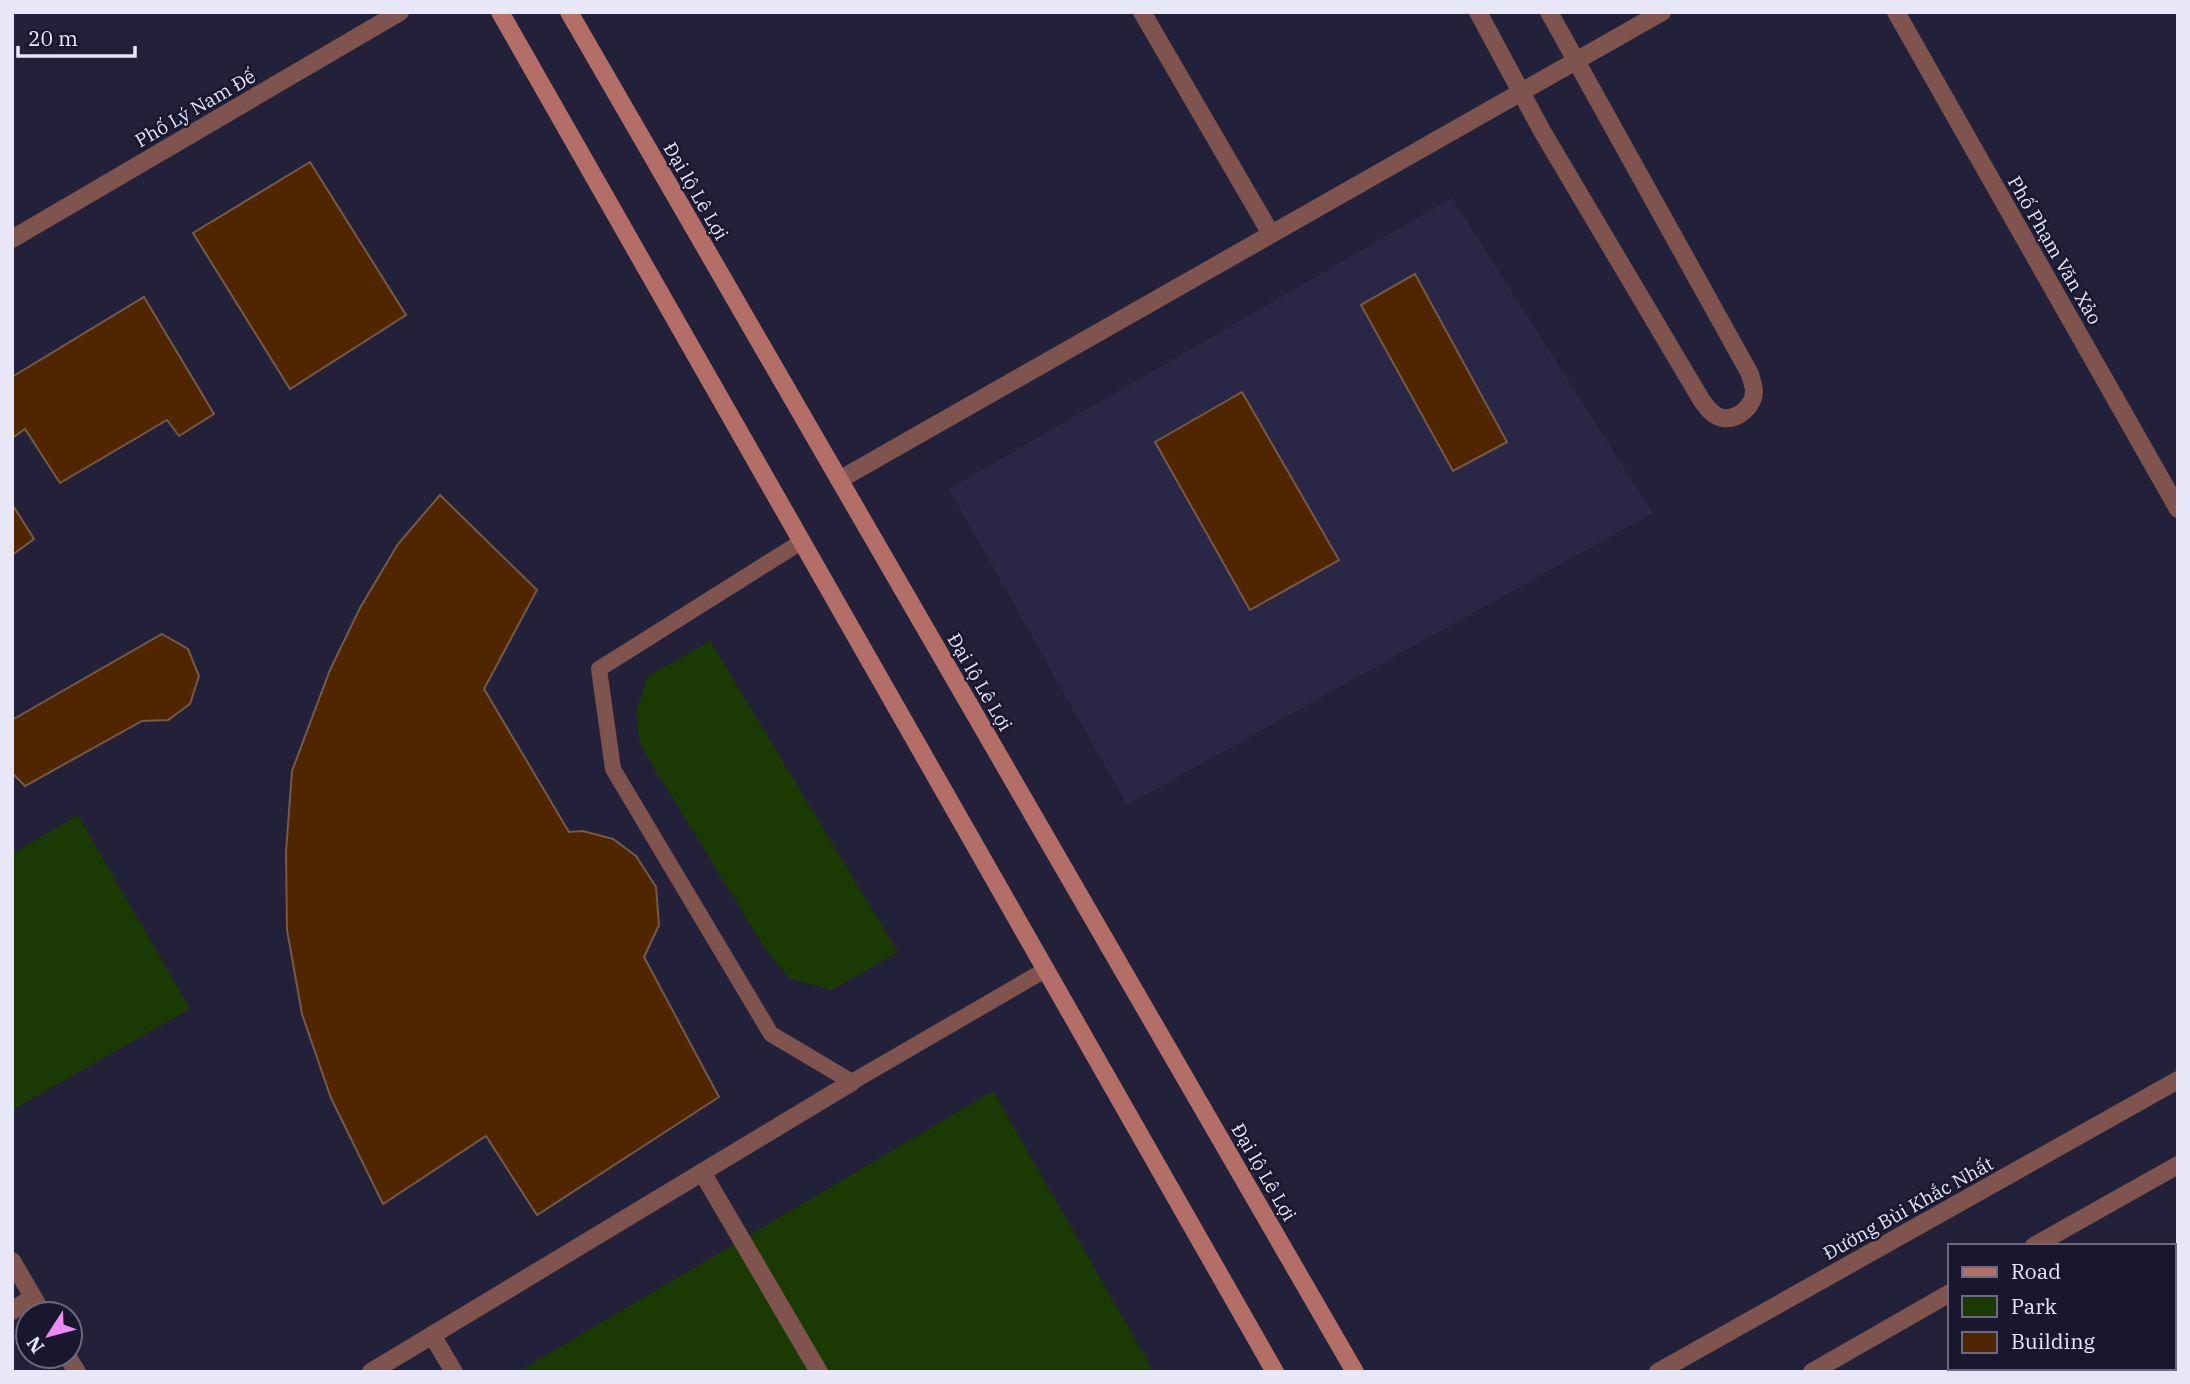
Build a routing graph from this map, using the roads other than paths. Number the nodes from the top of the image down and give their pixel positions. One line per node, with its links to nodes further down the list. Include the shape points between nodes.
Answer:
1 (400, 12): 12 (street, Phố Lý Nam Đế)
2 (500, 12): 15 (main road)
3 (569, 12): 13 (main road, Đại lộ Lê Lợi)
4 (1142, 12): 11 (street)
5 (1478, 12): 10 (street)
6 (1549, 12): 9 (street)
7 (1662, 12): 9 (street)
8 (1896, 12): 14 (street, Phố Phạm Văn Xảo)
9 (1576, 61): 10 (street); 10 (street, via 1750,374 1754,392 1739,416 1722,419 1702,401)
10 (1522, 93): 11 (street)
11 (1271, 234): 13 (street)
12 (12, 239)
13 (839, 480): 32 (main road, Đại lộ Lê Lợi)
14 (2178, 509)
15 (802, 542): 16 (main road); 18 (lane, via 599,669 613,769 771,1034)
16 (1045, 970): 18 (lane); 31 (main road)
17 (2178, 1080): 33 (street, Đường Bùi Khắc Nhất)
18 (852, 1082): 20 (street)
19 (2178, 1165): 21 (street)
20 (702, 1172): 27 (street); 30 (street)
21 (2039, 1244)
22 (12, 1261): 24 (street)
23 (1948, 1294): 34 (street)
24 (33, 1297): 25 (street); 26 (street)
25 (35, 1300)
26 (12, 1311)
27 (432, 1335): 28 (street); 29 (street)
28 (371, 1372)
29 (454, 1372)
30 (819, 1372)
31 (1275, 1372)
32 (1355, 1372)
33 (1658, 1372)
34 (1812, 1372)

